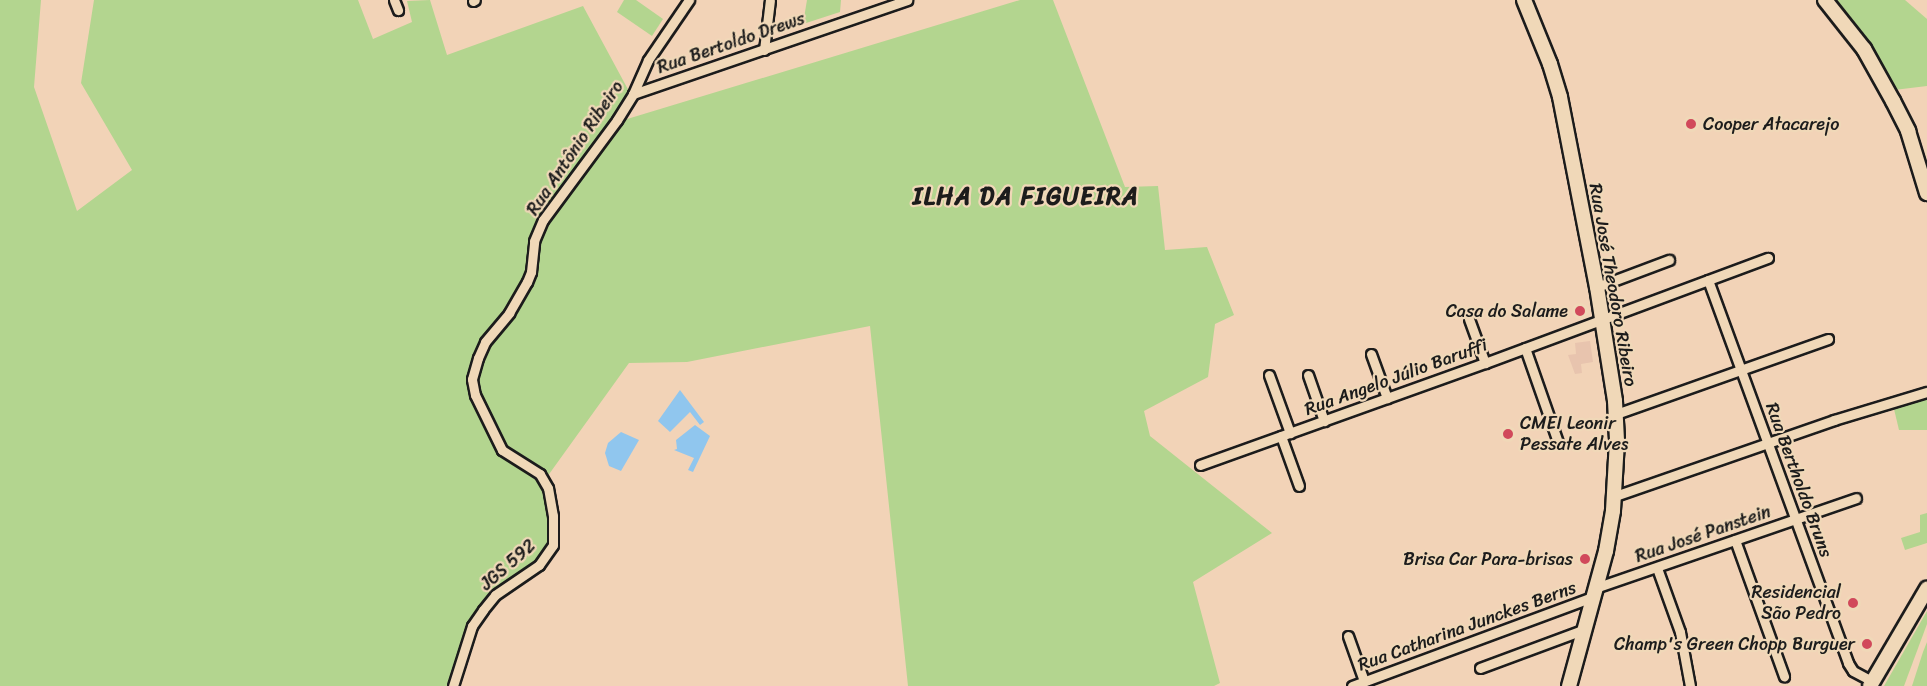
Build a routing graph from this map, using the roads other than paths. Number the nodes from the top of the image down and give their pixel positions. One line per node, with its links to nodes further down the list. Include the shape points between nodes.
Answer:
1 (689, 0): 8 (street, Rua Antônio Ribeiro, via 648,60)
2 (770, 0): 7 (street)
3 (907, 0): 6 (street, Rua Bertoldo Drews)
4 (1524, 0): 13 (main road, Rua José Theodoro Ribeiro, via 1560,97)
5 (1825, 0): 9 (main road, via 1864,49 1893,101 1916,153)
6 (889, 3): 7 (street, Rua Bertoldo Drews)
7 (764, 50): 8 (street, Rua Bertoldo Drews)
8 (633, 94): 31 (street, Rua Antônio Ribeiro, via 543,220 534,241 527,282 509,313 485,342 472,379 481,411 502,450)
9 (1927, 193)
10 (1768, 258): 12 (street, Rua Angelo Júlio Baruffi)
11 (1669, 260): 13 (street)
12 (1708, 280): 15 (street, Rua Angelo Júlio Baruffi); 20 (street, Rua Bertholdo Bruns)
13 (1597, 287): 15 (main road, Rua José Theodoro Ribeiro)
14 (1469, 319): 19 (street)
15 (1602, 319): 17 (street, Rua Angelo Júlio Baruffi); 25 (main road, Rua José Theodoro Ribeiro)
16 (1827, 339): 20 (street)
17 (1525, 348): 19 (street, Rua Angelo Júlio Baruffi); 28 (street)
18 (1371, 354): 24 (street)
19 (1485, 363): 24 (street, Rua Angelo Júlio Baruffi)
20 (1740, 369): 25 (street); 29 (street, Rua Bertholdo Bruns)
21 (1269, 375): 27 (street)
22 (1308, 375): 26 (street)
23 (1927, 392): 29 (street)
24 (1387, 398): 26 (street, Rua Angelo Júlio Baruffi)
25 (1616, 414): 33 (main road, Rua José Theodoro Ribeiro)
26 (1324, 421): 27 (street, Rua Angelo Júlio Baruffi)
27 (1286, 434): 30 (street, Rua Angelo Júlio Baruffi); 32 (street)
28 (1558, 442)
29 (1767, 444): 33 (street); 35 (street, Rua Bertholdo Bruns)
30 (1200, 465)
31 (532, 468): 46 (street, JGS 592, via 548,488 553,545 538,564 495,595 483,610 472,626)
32 (1299, 486)
33 (1615, 496): 39 (main road, Rua José Theodoro Ribeiro)
34 (1856, 498): 35 (street, Rua José Panstein)
35 (1796, 519): 36 (street, Rua José Panstein); 45 (street, Rua Bertholdo Bruns, via 1848,663)
36 (1735, 540): 37 (street, Rua José Panstein); 43 (street)
37 (1657, 568): 39 (street, Rua José Panstein); 49 (street, via 1680,632)
38 (1927, 589): 45 (main road)
39 (1594, 592): 40 (main road, Rua José Theodoro Ribeiro); 44 (street, Rua Catharina Junckes Berns)
40 (1583, 630): 42 (street); 48 (main road, Rua José Theodoro Ribeiro)
41 (1348, 636): 44 (street)
42 (1480, 668)
43 (1784, 676)
44 (1364, 681): 47 (street, Rua Catharina Junckes Berns)
45 (1871, 683)
46 (453, 686)
47 (1352, 686)
48 (1569, 686)
49 (1690, 686)

